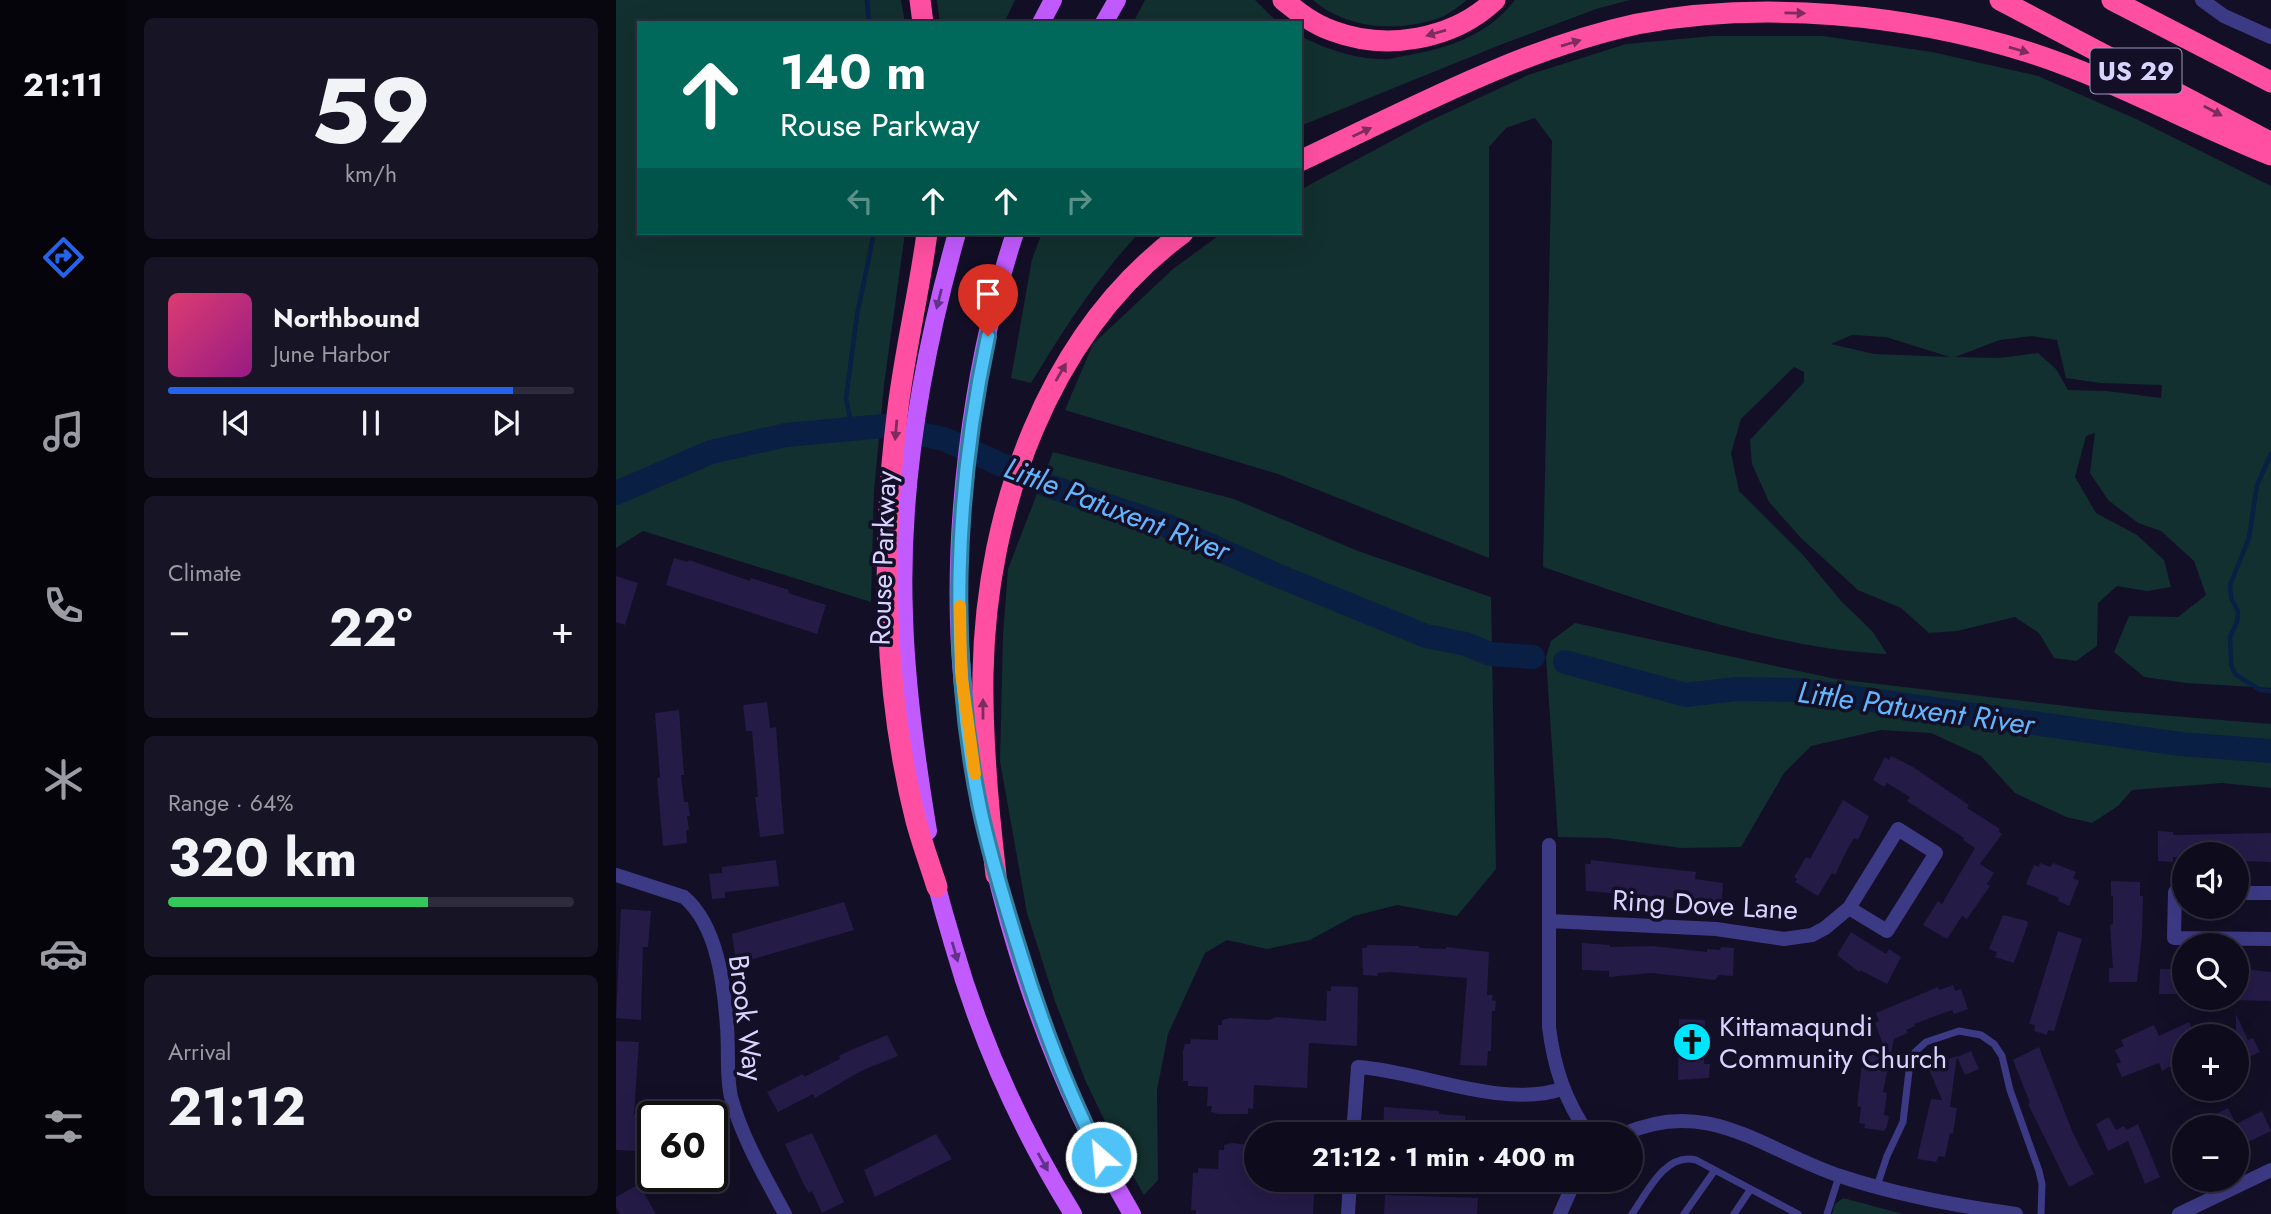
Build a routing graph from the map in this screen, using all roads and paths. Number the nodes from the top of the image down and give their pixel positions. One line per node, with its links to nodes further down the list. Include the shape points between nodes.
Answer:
1 (920, 0): 10 (highway)
2 (1053, 0): 11 (main road)
3 (1117, 0): 12 (main road)
4 (1283, 0): 5 (highway, one-way to 4, via 1460,24 1435,34 1380,41 1331,31)
5 (1494, 0)
6 (2000, 0): 16 (highway, US 29, one-way to 16)
7 (2112, 0): 13 (highway, US 29)
8 (2119, 0): 13 (highway)
9 (2202, 0): 14 (street, via 2224,16)
10 (923, 21)
11 (1042, 21)
12 (1105, 21)
13 (2155, 23): 15 (highway, US 29)
14 (2271, 37)
15 (2271, 82)
16 (2271, 142)
17 (2271, 155): 18 (highway, one-way to 17, via 1472,81 1563,45 1670,19 1778,12 1896,21 2028,52 2099,78)
18 (1302, 160)
19 (927, 235): 23 (highway)
20 (956, 235): 23 (main road, one-way to 23)
21 (1014, 235): 26 (main road, via 974,408 960,551 961,672 980,808)
22 (1182, 235): 26 (highway, one-way to 22, via 983,670 988,611 1007,510 1046,399 1088,331 1141,270)
23 (911, 386): 24 (highway, one-way to 24)
24 (900, 478): 28 (main road, Rouse Parkway, via 912,729); 28 (highway, via 889,613 893,679 916,821)
25 (1549, 845): 33 (street)
26 (996, 875): 49 (main road, via 1059,1067)
27 (616, 876): 47 (street, Brook Way, via 684,897 705,925 723,997 731,1094 744,1132)
28 (937, 887): 48 (main road, Rouse Parkway, one-way to 48, via 960,970 1002,1082)
29 (2249, 893): 30 (street)
30 (2271, 893)
31 (1849, 908): 31 (street, Ring Dove Lane, via 1898,829 1936,853 1887,931); 33 (street, Ring Dove Lane, via 1812,935 1784,939 1716,929)
32 (2174, 919): 34 (street, via 2174,938)
33 (1549, 921): 35 (street, via 1549,1027)
34 (2271, 939)
35 (1562, 1089): 36 (street, via 1491,1092 1385,1068 1358,1067); 37 (street)
36 (1354, 1122)
37 (1581, 1122)
38 (1643, 1127): 41 (street, via 1678,1119 1724,1126)
39 (1715, 1170): 43 (lane); 52 (lane, via 1686,1157 1669,1163); 53 (lane)
40 (2271, 1170): 58 (street)
41 (1839, 1175): 42 (street); 55 (lane)
42 (1877, 1186): 56 (street); 57 (lane, via 1903,1122 1915,1052 1948,1033 1981,1035 2002,1056 2039,1171)
43 (1750, 1190): 46 (lane); 54 (lane)
44 (1349, 1192): 50 (street)
45 (1569, 1192): 51 (street)
46 (1793, 1213)
47 (785, 1214)
48 (1073, 1214)
49 (1132, 1214)
50 (1348, 1214)
51 (1560, 1214)
52 (1632, 1214)
53 (1684, 1214)
54 (1734, 1214)
55 (1826, 1214)
56 (2016, 1214)
57 (2041, 1214)
58 (2179, 1214)

